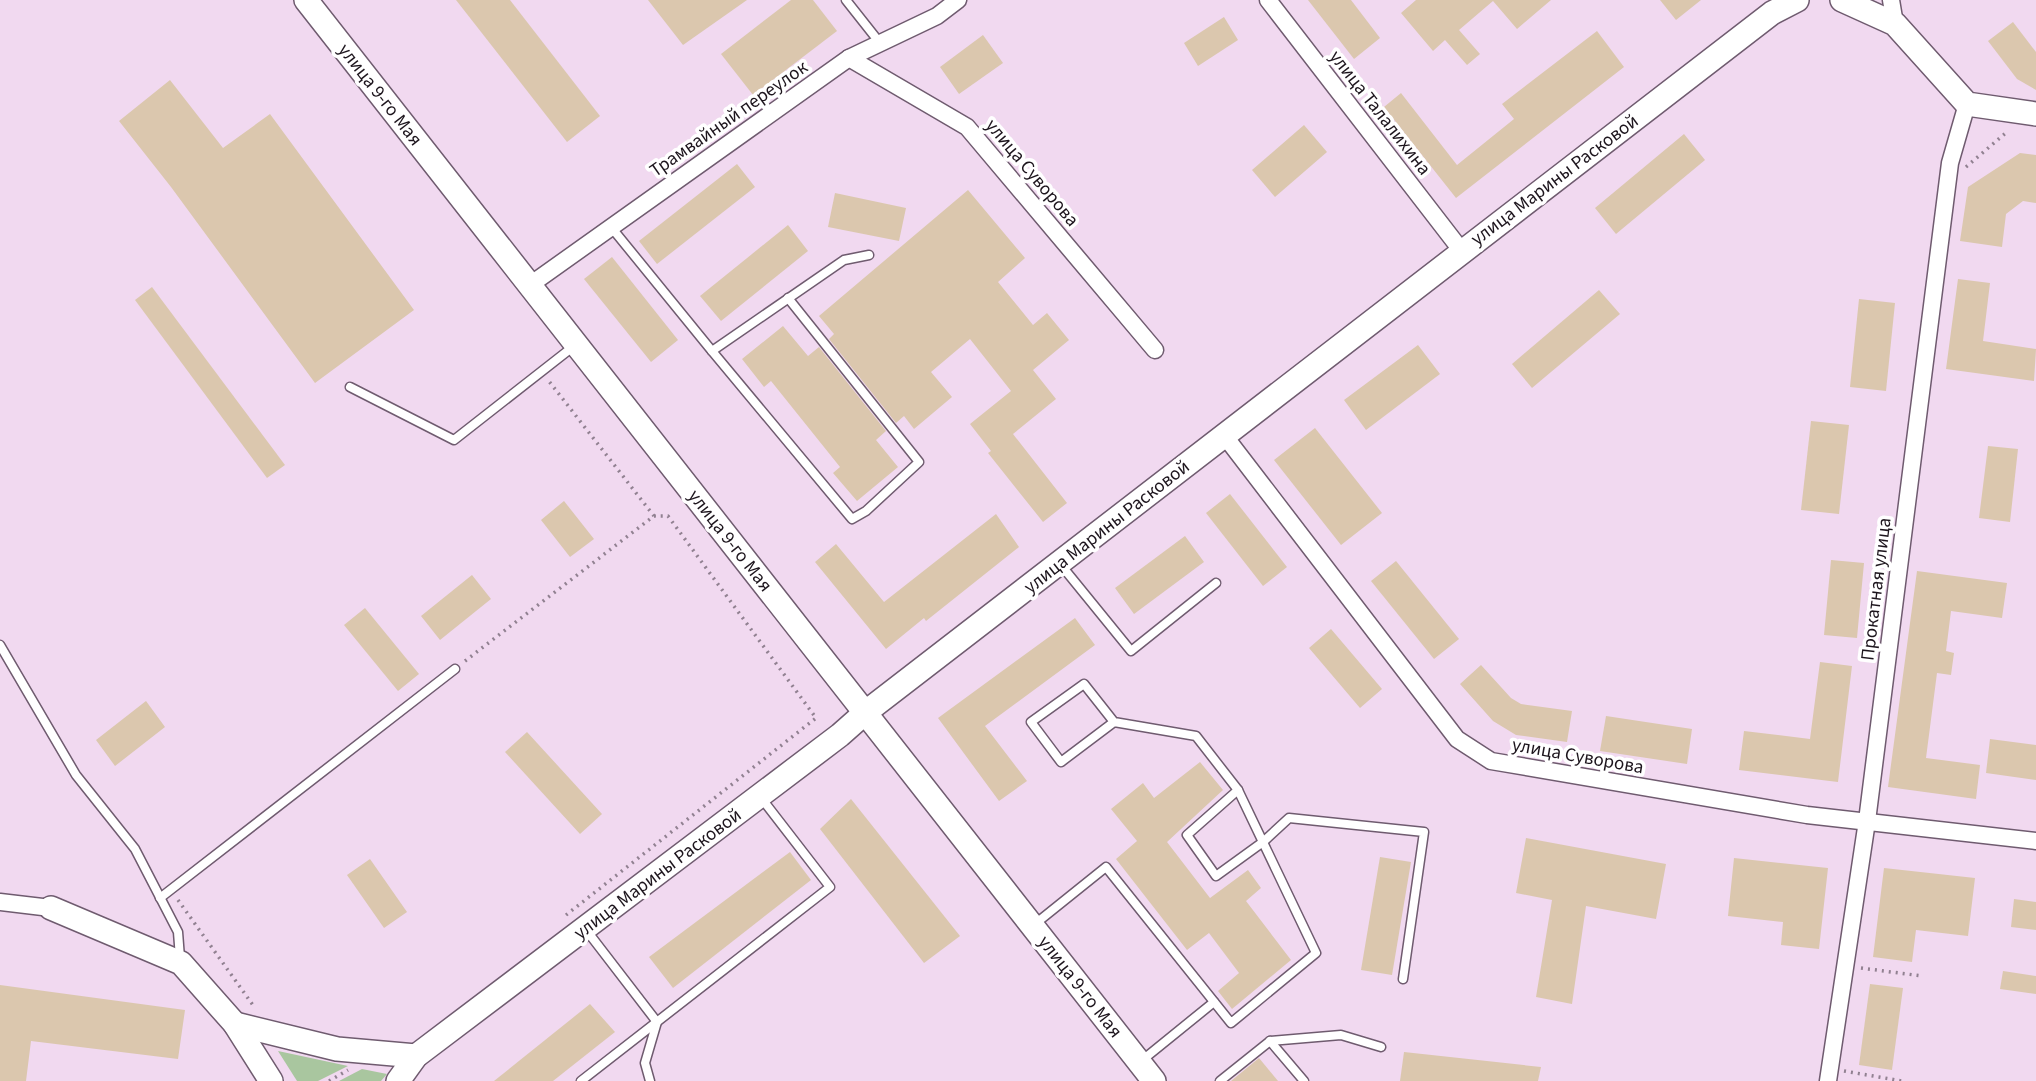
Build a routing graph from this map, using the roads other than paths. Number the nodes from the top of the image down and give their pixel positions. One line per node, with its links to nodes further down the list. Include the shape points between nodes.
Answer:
1 (306, 0): 17 (main road, улица 9-го Мая)
2 (846, 0): 10 (lane)
3 (958, 0): 10 (street, Трамвайный переулок, via 937,16)
4 (1268, 0): 15 (street, улица Талалихина)
5 (1797, 0): 8 (main road, улица Марины Расковой)
6 (1842, 0): 9 (main road)
7 (1891, 0): 9 (street)
8 (1767, 6): 15 (main road, улица Марины Расковой)
9 (1895, 24): 12 (main road)
10 (880, 43): 11 (street, Трамвайный переулок)
11 (849, 58): 14 (street, Трамвайный переулок); 20 (street, улица Суворова, via 967,127)
12 (1967, 104): 13 (main road); 32 (street, Прокатная улица, via 1950,163)
13 (2036, 114)
14 (611, 227): 17 (street, Трамвайный переулок); 21 (lane)
15 (1461, 250): 23 (main road, улица Марины Расковой)
16 (869, 255): 18 (lane, via 844,260)
17 (530, 285): 19 (main road, улица 9-го Мая)
18 (788, 298): 21 (lane); 21 (lane, via 919,462 866,511 852,519)
19 (576, 344): 22 (lane, via 454,440); 28 (main road, улица 9-го Мая)
20 (1155, 350)
21 (712, 351)
22 (350, 387)
23 (1224, 435): 24 (main road, улица Марины Расковой); 32 (street, улица Суворова, via 1457,739 1491,761 1807,815)
24 (1059, 562): 25 (lane, via 1131,651); 28 (main road, улица Марины Расковой)
25 (1216, 583)
26 (0, 645): 35 (lane, via 76,775 135,849)
27 (455, 669): 35 (lane)
28 (866, 712): 31 (main road, улица Марины Расковой); 38 (main road, улица 9-го Мая)
29 (1114, 722): 29 (lane, via 1084,684 1031,722 1061,762); 30 (lane, via 1196,736)
30 (1238, 790): 34 (lane); 34 (lane, via 1187,835 1216,876)
31 (759, 795): 39 (main road, улица Марины Расковой); 43 (lane, via 830,887)
32 (1867, 821): 33 (street, улица Суворова); 56 (street, Прокатная улица)
33 (2036, 841)
34 (1263, 842): 41 (lane, via 1289,818 1424,832); 42 (lane, via 1316,953 1231,1023)
35 (160, 898): 40 (lane, via 178,932)
36 (0, 902): 37 (street)
37 (51, 908): 40 (main road)
38 (1033, 926): 42 (lane, via 1106,867); 48 (main road, улица 9-го Мая)
39 (585, 929): 43 (lane); 47 (main road, улица Марины Расковой)
40 (181, 963): 44 (main road)
41 (1403, 979)
42 (1214, 1002): 48 (lane)
43 (657, 1022): 51 (lane); 52 (lane, via 645,1063)
44 (235, 1024): 47 (main road, via 337,1049); 49 (main road)
45 (1270, 1041): 46 (lane, via 1341,1035); 54 (lane); 55 (lane)
46 (1381, 1046)
47 (416, 1056): 50 (main road, улица Марины Расковой)
48 (1140, 1062): 53 (main road, улица 9-го Мая)
49 (271, 1081)
50 (398, 1081)
51 (581, 1081)
52 (650, 1081)
53 (1154, 1081)
54 (1220, 1081)
55 (1304, 1081)
56 (1828, 1081)

